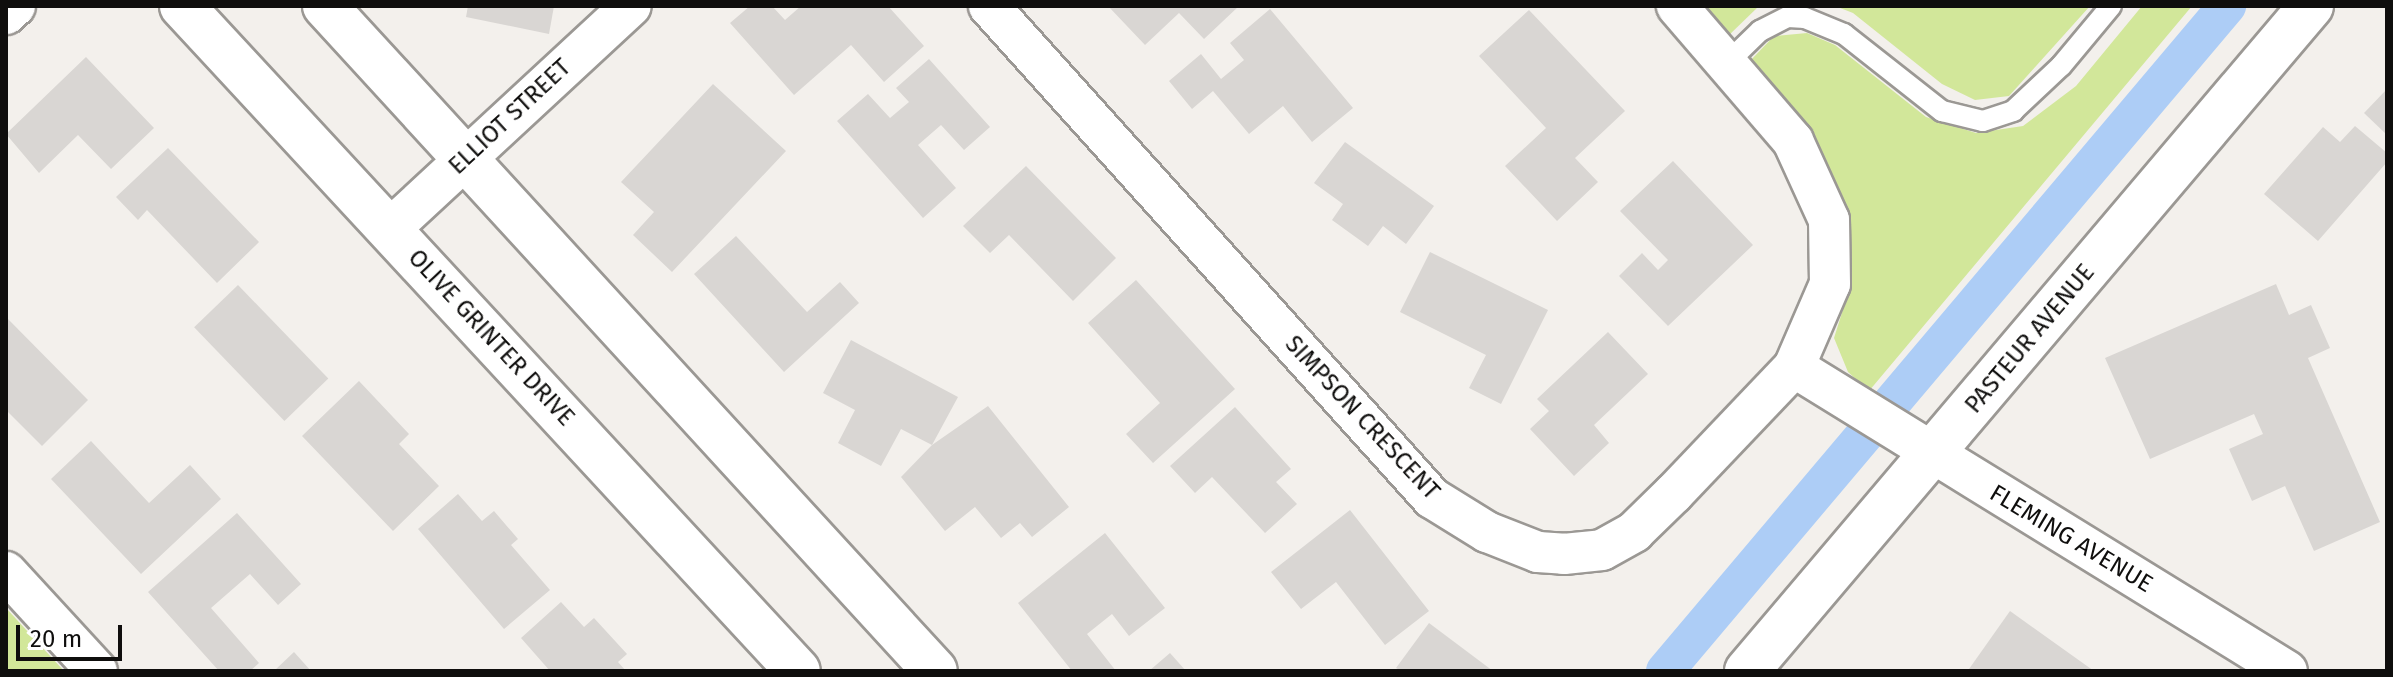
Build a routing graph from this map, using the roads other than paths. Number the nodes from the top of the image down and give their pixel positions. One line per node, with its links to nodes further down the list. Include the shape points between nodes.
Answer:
1 (15, 6): 9 (street)
2 (182, 6): 12 (street, OLIVE GRINTER DRIVE)
3 (325, 6): 11 (street)
4 (631, 6): 11 (street, ELLIOT STREET)
5 (989, 6): 13 (street, SIMPSON CRESCENT, via 1432,498 1487,532 1538,552 1602,550 1634,532)
6 (1677, 6): 10 (street)
7 (2111, 6): 10 (lane, via 2061,66 2013,111 1983,121 1942,111 1844,34 1805,18 1788,17 1768,27)
8 (2311, 6): 14 (street, PASTEUR AVENUE)
9 (6, 14)
10 (1728, 62): 13 (street, via 1793,141 1829,220 1830,284)
11 (465, 158): 12 (street, ELLIOT STREET); 18 (street)
12 (390, 229): 17 (street, OLIVE GRINTER DRIVE)
13 (1794, 367): 14 (street, FLEMING AVENUE)
14 (1932, 454): 19 (street, PASTEUR AVENUE); 20 (street, FLEMING AVENUE)
15 (6, 572): 16 (street)
16 (97, 671)
17 (798, 671)
18 (935, 671)
19 (1747, 671)
20 (2287, 671)

